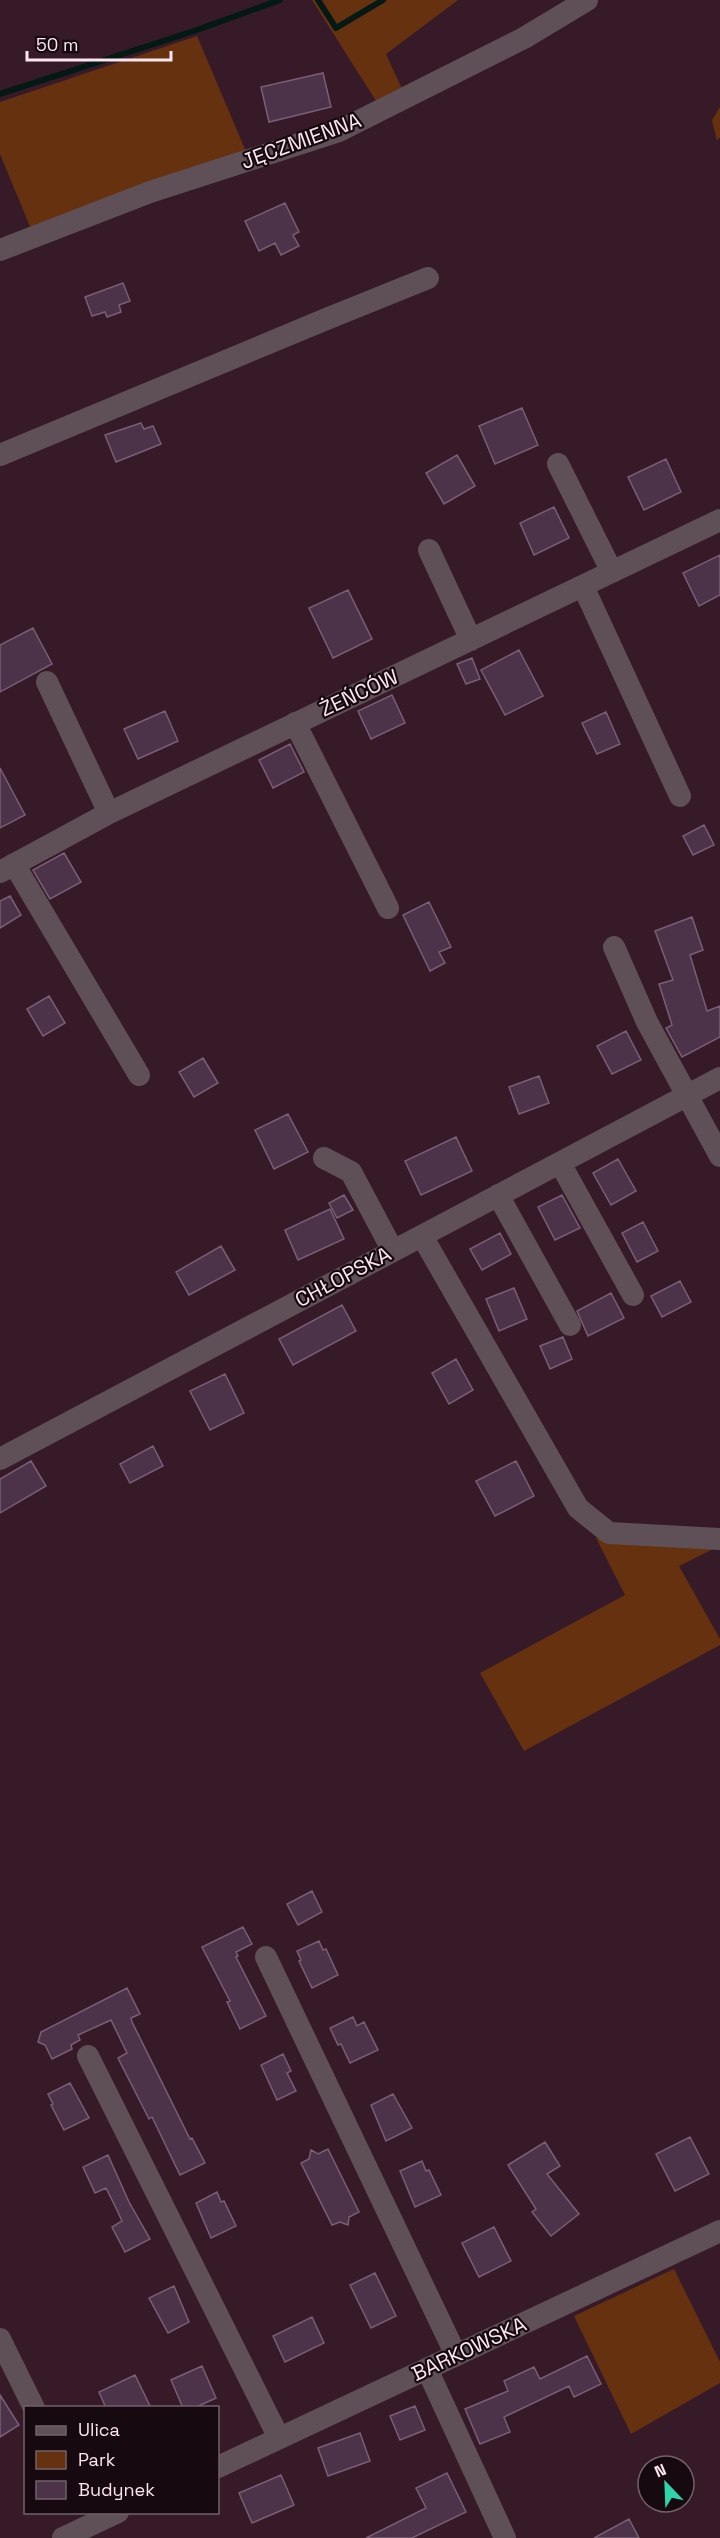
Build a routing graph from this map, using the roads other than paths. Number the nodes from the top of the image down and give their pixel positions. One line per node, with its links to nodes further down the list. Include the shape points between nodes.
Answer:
1 (587, 0): 2 (street, JĘCZMIENNA, via 524,38 339,131 150,192)
2 (0, 250)
3 (428, 278): 4 (street)
4 (0, 455)
5 (558, 464): 8 (street)
6 (720, 520): 8 (street, ŻEŃCÓW)
7 (429, 550): 10 (street)
8 (612, 572): 9 (street, ŻEŃCÓW)
9 (583, 586): 10 (street, ŻEŃCÓW); 13 (street)
10 (471, 640): 12 (street, ŻEŃCÓW)
11 (47, 682): 14 (street)
12 (295, 723): 14 (street, ŻEŃCÓW); 16 (street)
13 (680, 796)
14 (109, 813): 15 (street, ŻEŃCÓW)
15 (7, 868): 18 (street)
16 (388, 908)
17 (614, 947): 20 (street)
18 (139, 1075)
19 (720, 1078): 20 (street, CHŁOPSKA)
20 (686, 1096): 21 (street); 23 (street, CHŁOPSKA)
21 (720, 1156)
22 (324, 1158): 26 (street, via 351,1172)
23 (560, 1162): 24 (street, CHŁOPSKA); 27 (street)
24 (498, 1195): 25 (street, CHŁOPSKA); 28 (street)
25 (422, 1236): 26 (street, CHŁOPSKA); 30 (street, via 578,1508 609,1533)
26 (393, 1251): 29 (street, CHŁOPSKA)
27 (633, 1295)
28 (570, 1325)
29 (0, 1459)
30 (720, 1539)
31 (266, 1957): 35 (street)
32 (88, 2056): 38 (street)
33 (720, 2230): 35 (street, BARKOWSKA)
34 (0, 2339): 37 (street)
35 (456, 2355): 36 (street, BARKOWSKA)
36 (427, 2369): 38 (street, BARKOWSKA); 43 (street)
37 (33, 2406)
38 (279, 2438): 39 (street, BARKOWSKA)
39 (219, 2467)
40 (109, 2514): 41 (street)
41 (88, 2519): 42 (street)
42 (63, 2538)
43 (505, 2538)

